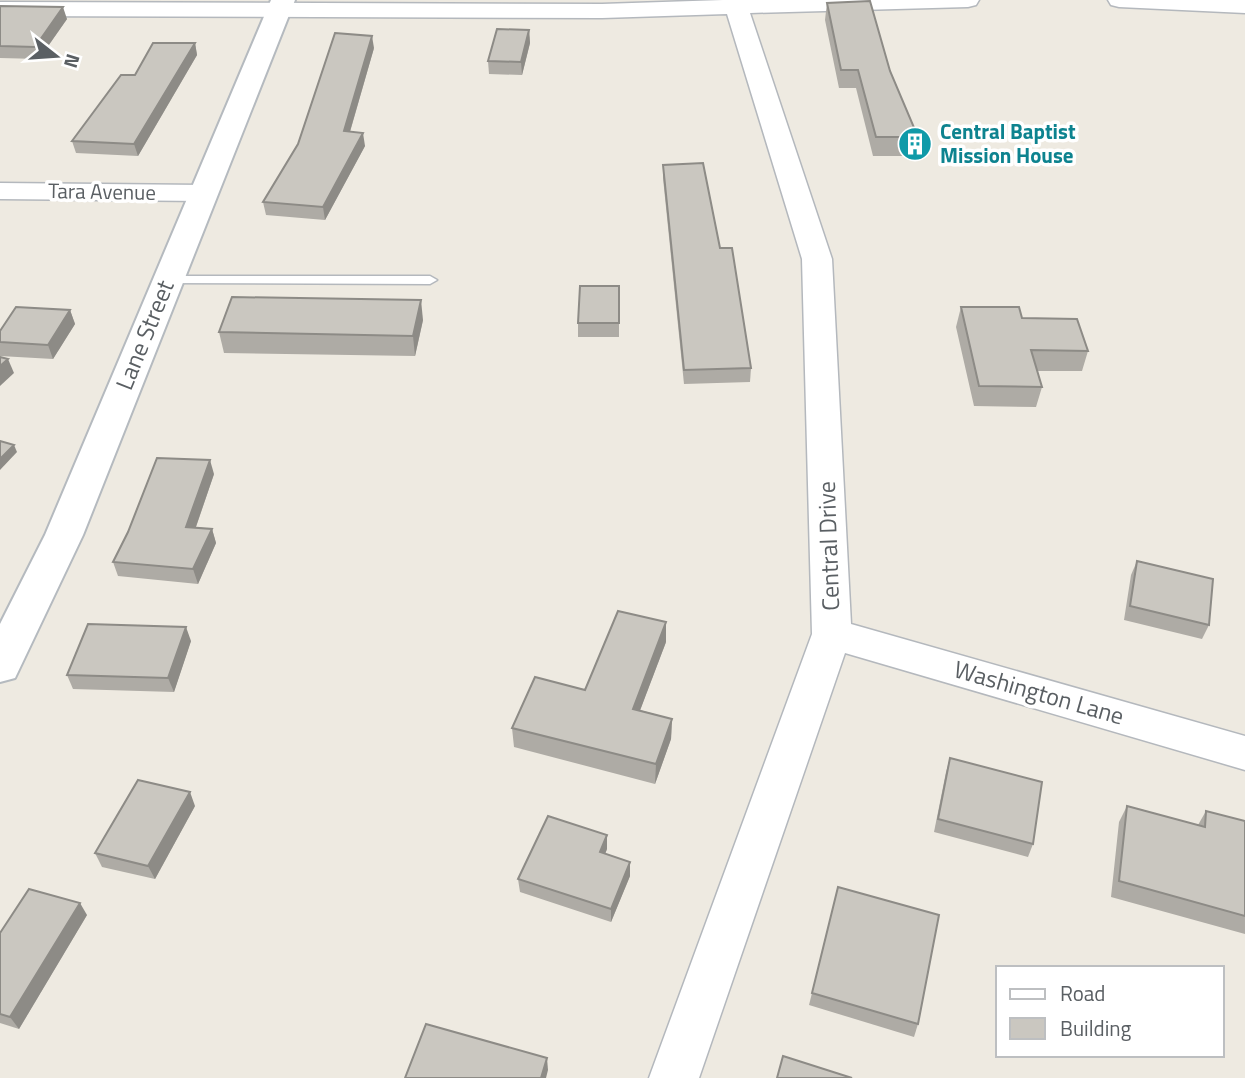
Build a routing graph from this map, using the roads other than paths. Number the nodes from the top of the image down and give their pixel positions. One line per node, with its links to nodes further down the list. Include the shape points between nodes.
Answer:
1 (968, 0): 3 (street)
2 (1119, 0): 5 (street)
3 (735, 3): 4 (street, via 602,11); 11 (street, Central Drive, via 817,259)
4 (280, 6): 6 (street); 8 (main road, Lane Street)
5 (1245, 6)
6 (0, 9)
7 (0, 191): 8 (street, Tara Avenue)
8 (203, 193): 9 (main road, Lane Street)
9 (168, 280): 10 (lane); 12 (main road, Lane Street, via 64,535)
10 (430, 280)
11 (832, 634): 13 (street, Washington Lane); 14 (street, Central Drive)
12 (2, 657)
13 (1245, 753)
14 (674, 1078)

